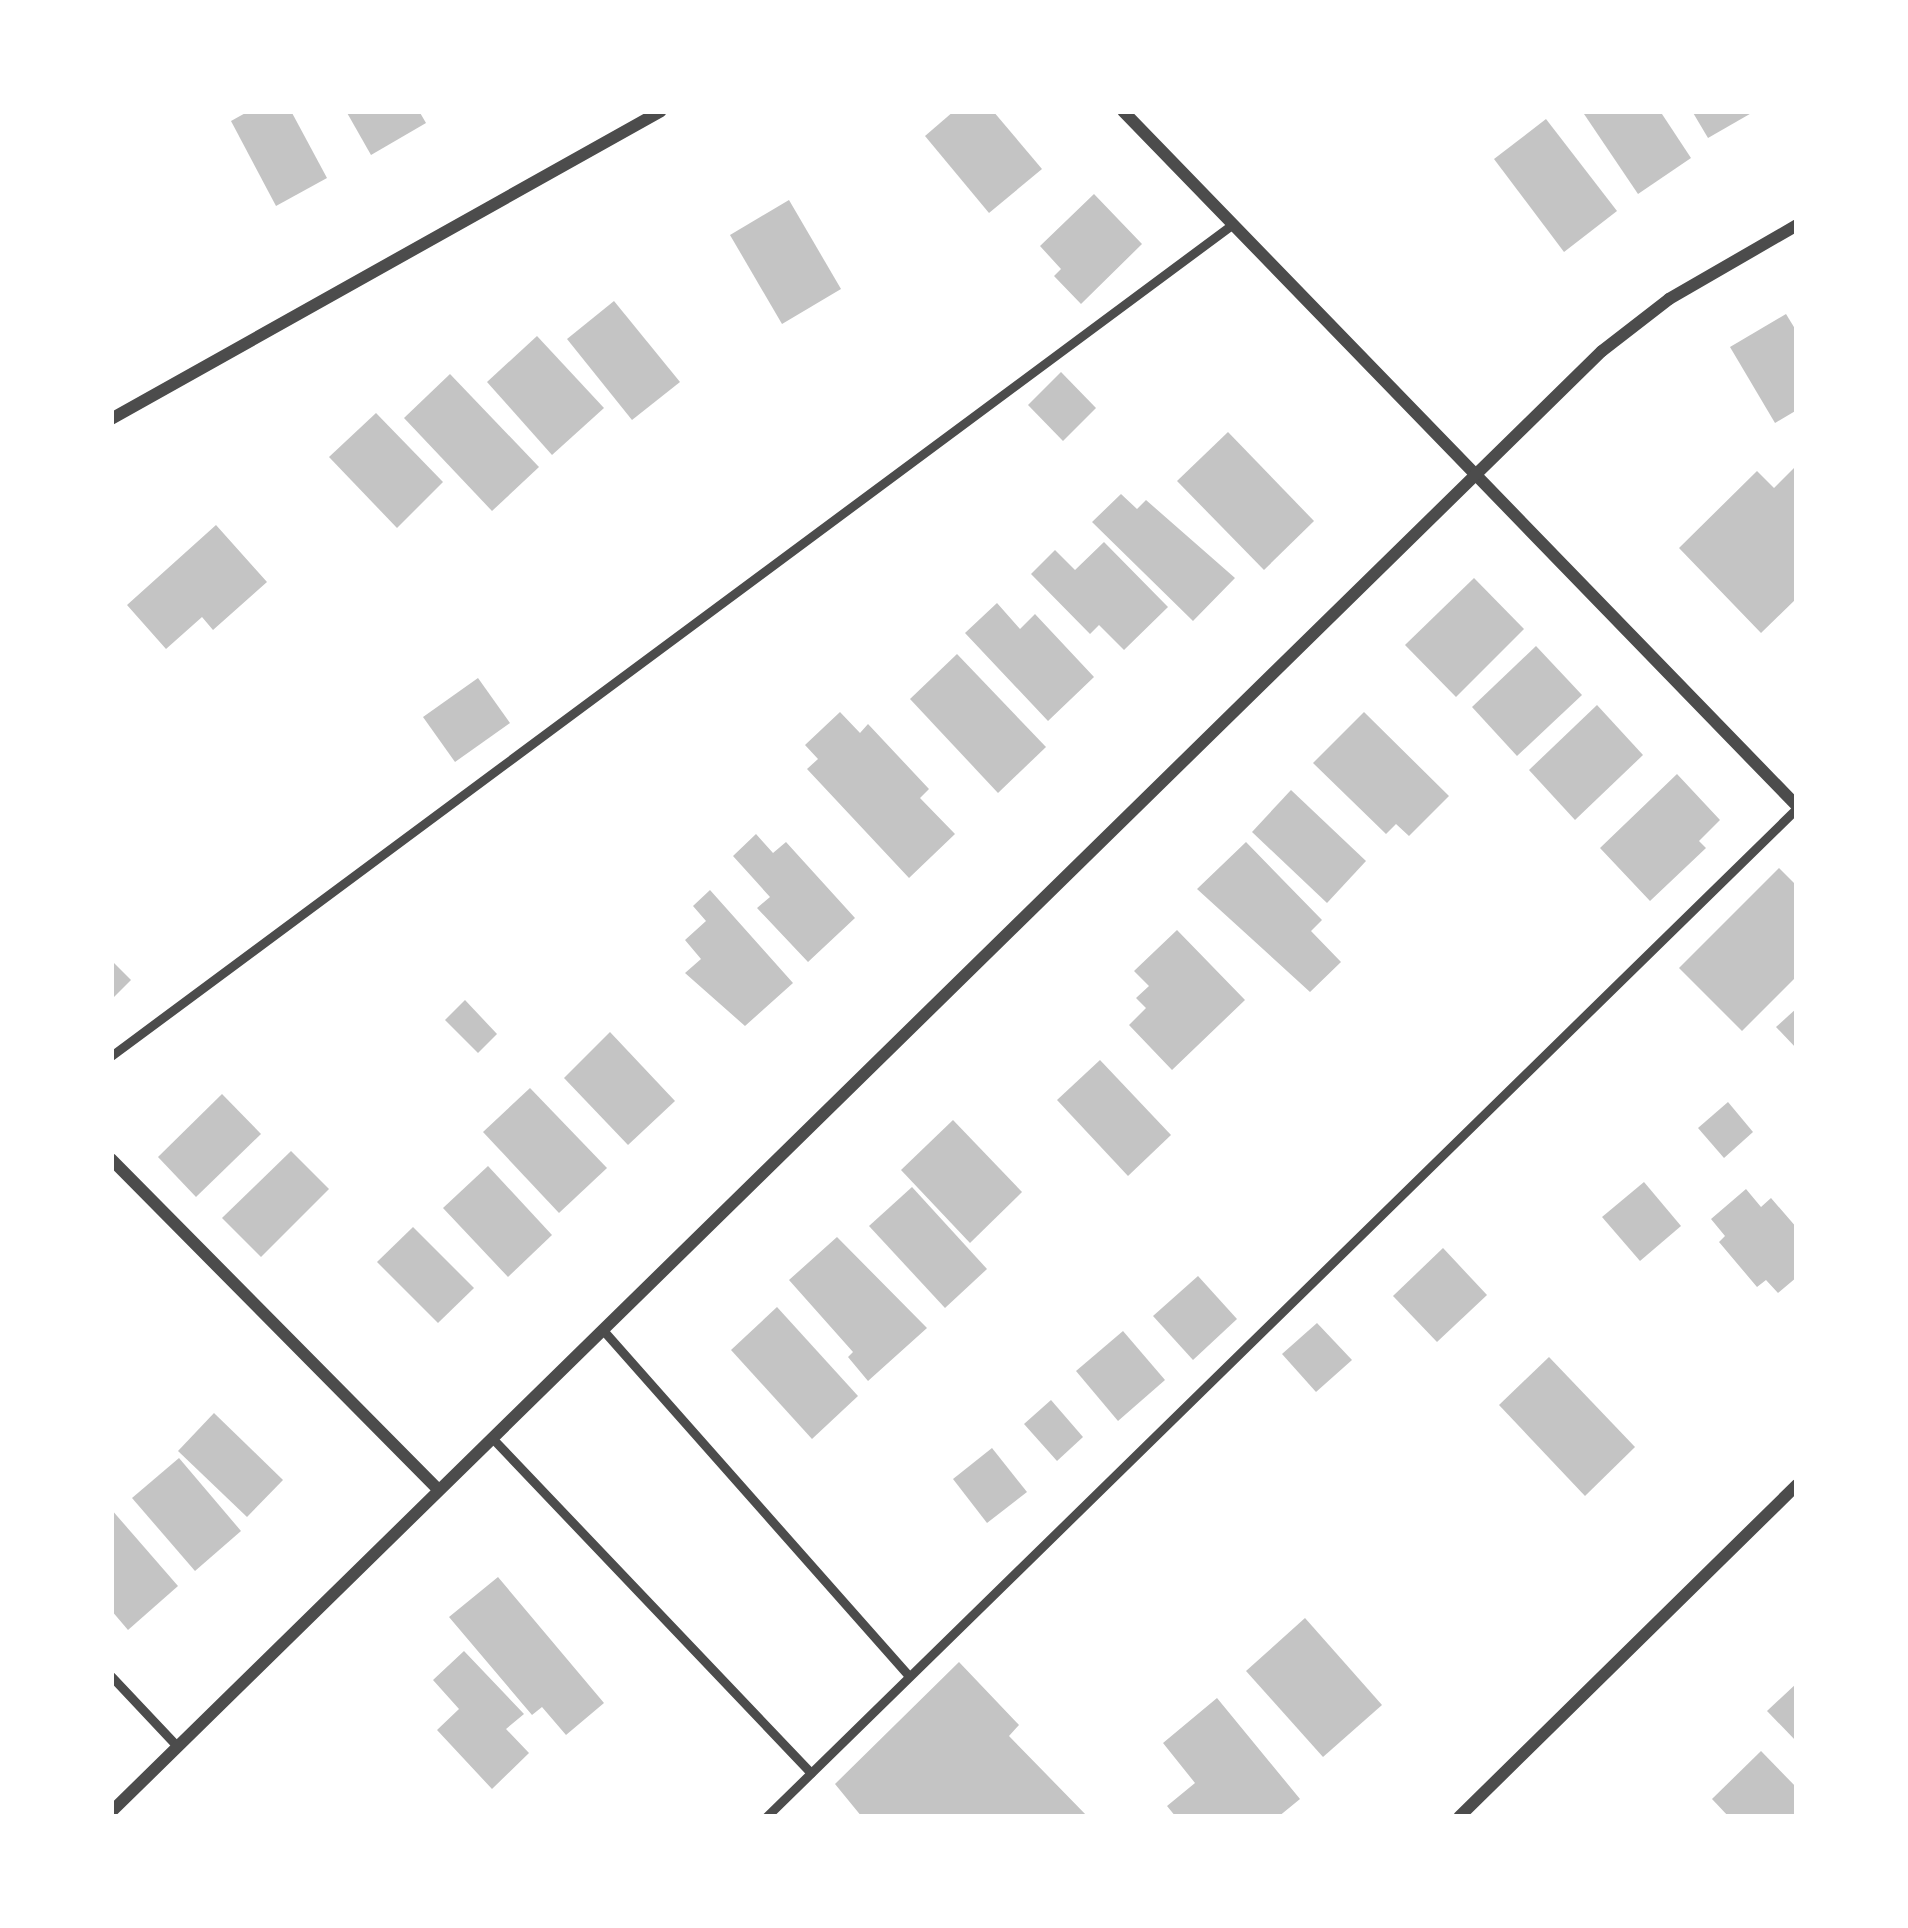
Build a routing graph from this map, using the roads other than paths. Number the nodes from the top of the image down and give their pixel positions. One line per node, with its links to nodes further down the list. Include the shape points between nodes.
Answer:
1 (661, 111): 5 (street)
2 (1123, 111): 3 (street)
3 (1232, 224): 6 (street); 8 (lane)
4 (1797, 225): 6 (street, via 1669,299 1602,351)
5 (111, 419)
6 (1474, 476): 7 (street); 10 (street)
7 (1797, 807): 15 (lane)
8 (111, 1056)
9 (111, 1159): 13 (street)
10 (602, 1329): 11 (street); 15 (lane)
11 (493, 1439): 13 (street); 17 (lane)
12 (1797, 1485): 20 (street)
13 (437, 1489): 16 (street)
14 (111, 1676): 16 (lane)
15 (909, 1676): 17 (lane)
16 (177, 1746): 18 (street)
17 (811, 1773): 19 (lane)
18 (111, 1812)
19 (766, 1817)
20 (1459, 1817)

